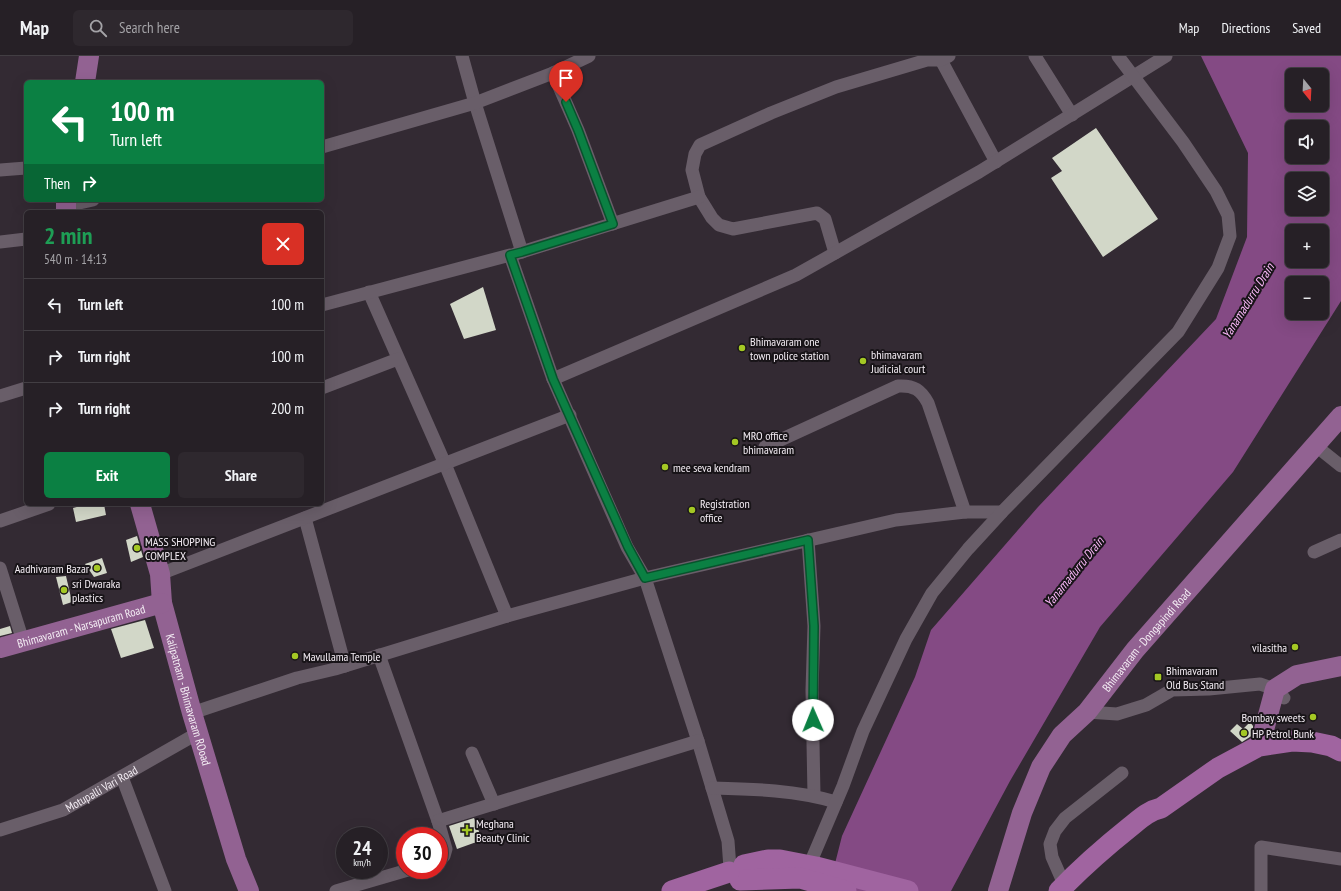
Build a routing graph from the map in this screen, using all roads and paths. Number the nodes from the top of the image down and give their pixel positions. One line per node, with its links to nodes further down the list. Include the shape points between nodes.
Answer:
1 (89, 56): 11 (main road)
2 (462, 56): 12 (street)
3 (589, 56): 9 (street)
4 (1035, 56): 13 (street)
5 (1118, 56): 10 (street)
6 (926, 58): 7 (street); 18 (street, via 836,87 700,145 695,154 692,170)
7 (945, 58): 15 (street)
8 (1162, 59): 10 (street)
9 (553, 73): 12 (street); 21 (street, via 578,130)
10 (1135, 76): 13 (street); 42 (street, via 1216,191 1228,215 1230,236 1218,268 1178,332)
11 (86, 80)
12 (475, 103): 14 (street); 24 (street)
13 (1072, 115): 15 (street)
14 (324, 146)
15 (996, 162): 25 (street)
16 (24, 168): 17 (street)
17 (0, 170)
18 (699, 197): 21 (street); 25 (street, via 719,225 733,229 817,213 825,219)
19 (84, 202): 20 (street)
20 (66, 206)
21 (613, 224): 24 (street)
22 (24, 239): 23 (street)
23 (0, 242)
24 (516, 253): 26 (street); 29 (street)
25 (835, 253): 29 (street, via 796,275)
26 (369, 292): 27 (street); 28 (street)
27 (324, 304)
28 (398, 359): 30 (street); 37 (street)
29 (553, 379): 33 (street)
30 (324, 387)
31 (24, 389): 32 (street)
32 (0, 396)
33 (570, 415): 37 (street); 50 (street, via 628,547)
34 (1341, 416): 35 (main road, Bhimavaram - Dongapindi Road)
35 (1316, 446): 38 (street); 60 (main road, Bhimavaram - Dongapindi Road, via 1135,650)
36 (765, 447): 41 (street, via 898,386 908,385 923,395 928,403)
37 (445, 464): 43 (street); 52 (street)
38 (1341, 466)
39 (43, 506): 44 (street)
40 (141, 506): 49 (main road, Kalipatnam - Bhimavaram ROoad)
41 (965, 512): 42 (street); 45 (street, via 896,520)
42 (1002, 512): 71 (street, via 968,548 932,593 906,639 863,731)
43 (305, 518): 49 (street); 56 (street)
44 (0, 521)
45 (808, 540): 50 (street); 70 (street, via 814,626)
46 (1341, 540): 47 (street)
47 (1314, 552)
48 (0, 568): 53 (street)
49 (160, 574): 51 (main road, Kalipatnam - Bhimavaram ROoad)
50 (645, 578): 52 (street); 63 (street)
51 (162, 603): 53 (main road, Bhimavaram - Narsapuram Road); 61 (main road, Kalipatnam - Bhimavaram ROoad)
52 (507, 616): 55 (street)
53 (23, 641): 54 (main road, Bhimavaram - Narsapuram Road)
54 (0, 648)
55 (379, 655): 56 (street); 73 (street)
56 (344, 666): 61 (street, via 297,678)
57 (1341, 666): 59 (main road, via 1297,675)
58 (1341, 680): 59 (main road, via 1300,686)
59 (1279, 694): 60 (street, via 1260,684 1172,690 1146,705 1117,714); 64 (main road, via 1264,730)
60 (1087, 712): 88 (main road, Bhimavaram - Dongapindi Road, via 1062,735 1040,767 1022,813)
61 (192, 713): 62 (main road, Kalipatnam - Bhimavaram ROoad)
62 (198, 733): 68 (street, Motupalli Vari Road); 83 (main road, Kalipatnam - Bhimavaram ROoad, via 236,860)
63 (698, 741): 69 (street); 72 (street)
64 (1269, 745): 65 (highway, via 1292,741); 81 (highway, via 1259,746 1218,768 1161,808 1159,814 1123,847)
65 (1338, 747)
66 (472, 753): 72 (street)
67 (1122, 773): 81 (street, via 1065,818 1055,831 1050,844 1052,857)
68 (122, 777): 75 (street, Motupalli Vari Road, via 63,810); 82 (street)
69 (712, 788): 70 (street); 77 (street, via 728,840)
70 (814, 795): 71 (street)
71 (836, 802): 79 (street)
72 (494, 804): 73 (street)
73 (438, 821): 74 (street)
74 (440, 827)
75 (0, 830)
76 (1341, 859): 89 (street, via 1261,848)
77 (742, 871): 79 (highway, via 768,860 780,860); 80 (highway)
78 (396, 874): 84 (street)
79 (807, 877): 86 (highway); 87 (highway)
80 (705, 887): 85 (highway)
81 (1067, 890)
82 (165, 891)
83 (249, 891)
84 (336, 891)
85 (672, 891)
86 (846, 891)
87 (908, 891)
88 (998, 891)
89 (1260, 891)

